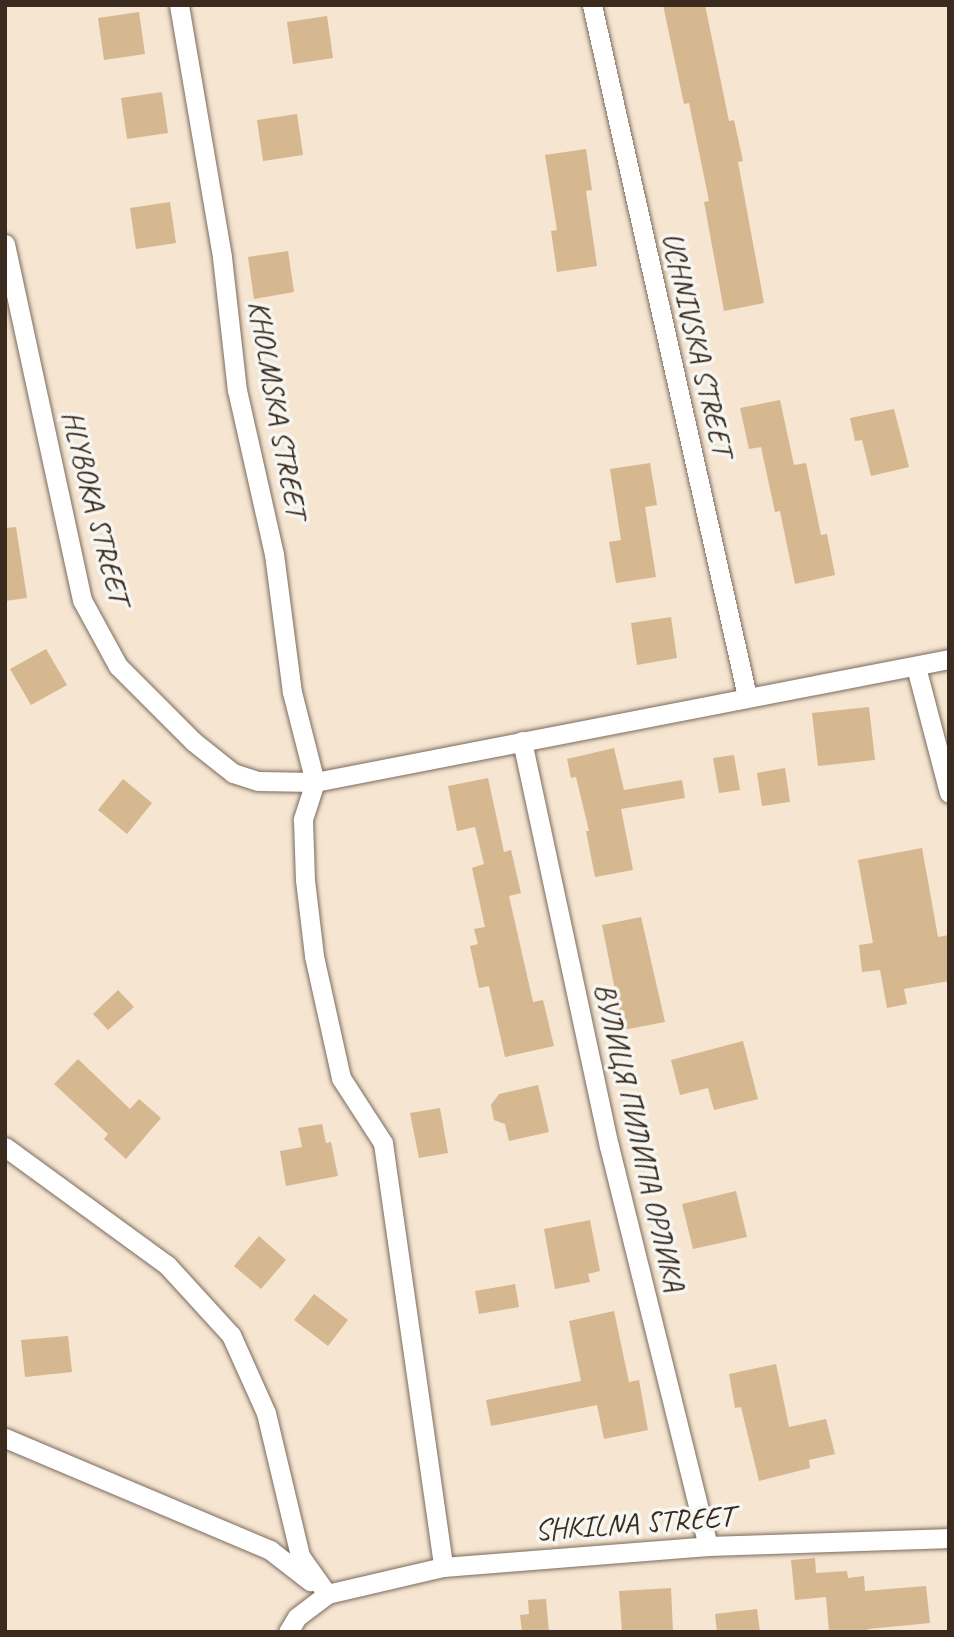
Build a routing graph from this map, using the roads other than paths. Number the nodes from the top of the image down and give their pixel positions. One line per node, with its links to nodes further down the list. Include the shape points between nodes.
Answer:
1 (178, 5): 8 (street, KHOLMSKA STREET, via 222,257 237,390 274,554 292,691)
2 (592, 5): 6 (street, UCHNIVSKA STREET)
3 (5, 244): 8 (street, HLYBOKA STREET, via 82,600 118,666 194,742 233,773 258,781)
4 (949, 659): 5 (street, HLYBOKA STREET)
5 (916, 667): 6 (street, HLYBOKA STREET); 9 (street)
6 (747, 696): 7 (street, HLYBOKA STREET)
7 (522, 741): 8 (street, HLYBOKA STREET); 13 (street, ВУЛИЦЯ ПИЛИПА ОРЛИКА, via 609,1146)
8 (315, 782): 14 (street, via 303,820 314,956 341,1078 383,1143)
9 (949, 793)
10 (5, 1147): 15 (street, via 167,1265 230,1335 266,1413 300,1556)
11 (5, 1438): 15 (street, via 270,1550)
12 (949, 1538): 13 (street, SHKILNA STREET)
13 (708, 1546): 14 (street, SHKILNA STREET)
14 (443, 1566): 15 (street, SHKILNA STREET)
15 (327, 1594): 16 (street, via 298,1617)
16 (288, 1632)

